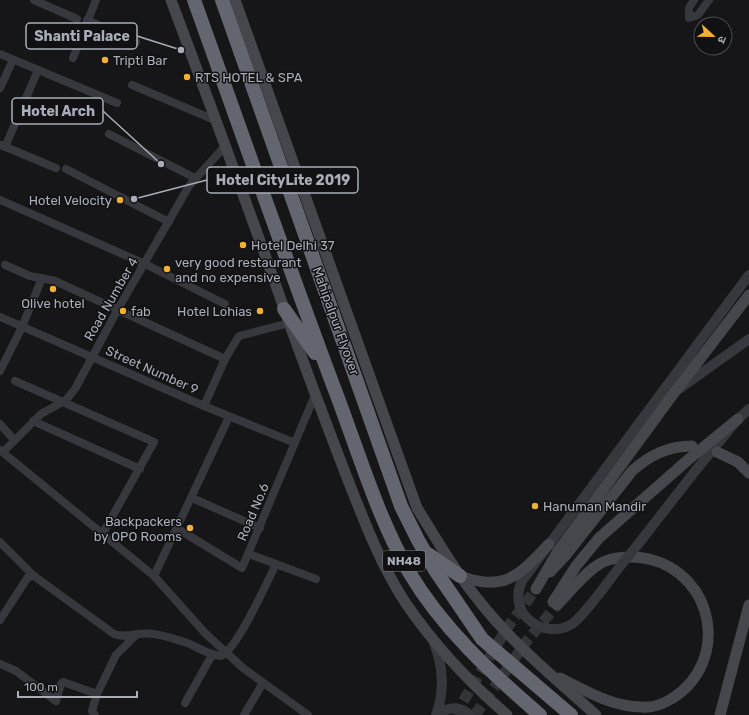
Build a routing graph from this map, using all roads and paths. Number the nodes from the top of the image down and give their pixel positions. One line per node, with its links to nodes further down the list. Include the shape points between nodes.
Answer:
1 (34, 0): 9 (street)
2 (96, 0): 10 (street)
3 (171, 0): 19 (main road)
4 (194, 0): 42 (highway, Mahipalpur Flyover / NH48)
5 (222, 0): 67 (highway, Mahipalpur Flyover / NH48, via 401,506)
6 (235, 0): 72 (main road, via 417,508)
7 (694, 0): 8 (street, via 689,8 688,18 698,15)
8 (709, 0)
9 (77, 19)
10 (88, 20): 11 (street); 13 (street)
11 (136, 42)
12 (0, 54): 14 (street)
13 (72, 58)
14 (13, 60): 15 (street); 17 (street)
15 (38, 70): 18 (street); 22 (street)
16 (132, 85): 19 (street)
17 (0, 88)
18 (117, 103)
19 (217, 121): 21 (main road)
20 (109, 134): 25 (street)
21 (226, 145): 25 (street, Road Number 4); 34 (main road)
22 (2, 146): 23 (street)
23 (56, 168)
24 (66, 169): 27 (street)
25 (195, 178): 27 (street, Road Number 4)
26 (0, 200): 28 (street)
27 (169, 222): 28 (street, Road Number 4)
28 (145, 264): 33 (street); 35 (street, Road Number 4)
29 (4, 265): 31 (street)
30 (749, 274): 66 (street)
31 (42, 278): 35 (street, via 55,281); 38 (street)
32 (749, 295): 45 (main road)
33 (225, 304)
34 (284, 309): 37 (main road); 42 (highway)
35 (118, 310): 40 (street, Road Number 4); 41 (street)
36 (0, 317): 38 (street, Street Number 9)
37 (289, 323): 41 (street, via 240,336); 46 (main road)
38 (22, 327): 40 (street, Street Number 9); 43 (street)
39 (749, 339): 45 (street)
40 (92, 356): 47 (street, Road Number 4, via 76,389); 48 (street, Street Number 9)
41 (226, 359): 48 (street)
42 (328, 370): 93 (highway, NH48, via 386,525 410,573 440,616 488,671)
43 (0, 371)
44 (15, 381): 47 (street)
45 (674, 393): 56 (main road, via 558,551 539,585 566,556 632,470 664,450)
46 (315, 395): 55 (street, Road No.6); 78 (main road, via 382,559 404,601)
47 (63, 401): 52 (street, Road Number 4); 59 (street, via 153,442)
48 (204, 406): 50 (street, Street Number 9)
49 (749, 409): 51 (street)
50 (229, 417): 55 (street, Street Number 9); 61 (street)
51 (738, 419): 66 (street, bridge, via 572,623 560,629 547,629 534,623 522,611 518,597 522,581); 82 (main road, via 599,538 583,555 555,603 603,562 619,558 651,560 676,571 696,591 708,622 707,646 697,674 668,701 644,708 611,703)
52 (33, 421): 54 (street, Road Number 4); 59 (street)
53 (0, 424): 54 (street)
54 (14, 440): 57 (street, Road Number 4)
55 (295, 443): 62 (street, Road No.6)
56 (692, 446)
57 (2, 451): 64 (street)
58 (717, 452): 60 (main road, via 738,462)
59 (140, 469): 64 (street)
60 (749, 473)
61 (192, 498): 62 (street); 63 (street)
62 (260, 528): 68 (street, Road No.6)
63 (178, 529): 68 (street, Road No.6, via 240,568 244,566); 71 (street)
64 (102, 535): 71 (street)
65 (0, 542): 70 (street)
66 (549, 544): 72 (main road, via 517,574 501,582 481,583)
67 (423, 550): 72 (highway); 94 (highway, NH48, via 482,639)
68 (249, 554): 69 (street)
69 (276, 564): 73 (street); 79 (street, via 248,620)
70 (34, 576): 75 (street, via 28,577); 77 (street, via 114,634)
71 (154, 576): 79 (street, via 184,611)
72 (460, 576): 82 (main road, via 500,626)
73 (316, 580)
74 (749, 605): 83 (main road)
75 (0, 620)
76 (749, 625): 83 (main road)
77 (137, 634): 80 (street, via 155,634 181,641); 85 (street, via 116,654)
78 (432, 639): 90 (street, via 442,672 441,699); 92 (main road, via 462,673)
79 (227, 653): 80 (street, via 221,656); 84 (street)
80 (212, 655): 86 (street)
81 (0, 664): 85 (street, via 16,671 54,700 57,700 60,684 63,682)
82 (547, 671): 95 (main road)
83 (729, 680): 96 (main road)
84 (263, 683): 88 (street); 89 (street)
85 (97, 694): 87 (street, via 92,707)
86 (185, 703)
87 (96, 715)
88 (244, 715)
89 (308, 715)
90 (437, 715): 91 (street, via 455,708)
91 (470, 715)
92 (507, 715)
93 (540, 715)
94 (571, 715)
95 (596, 715)
96 (720, 715)

